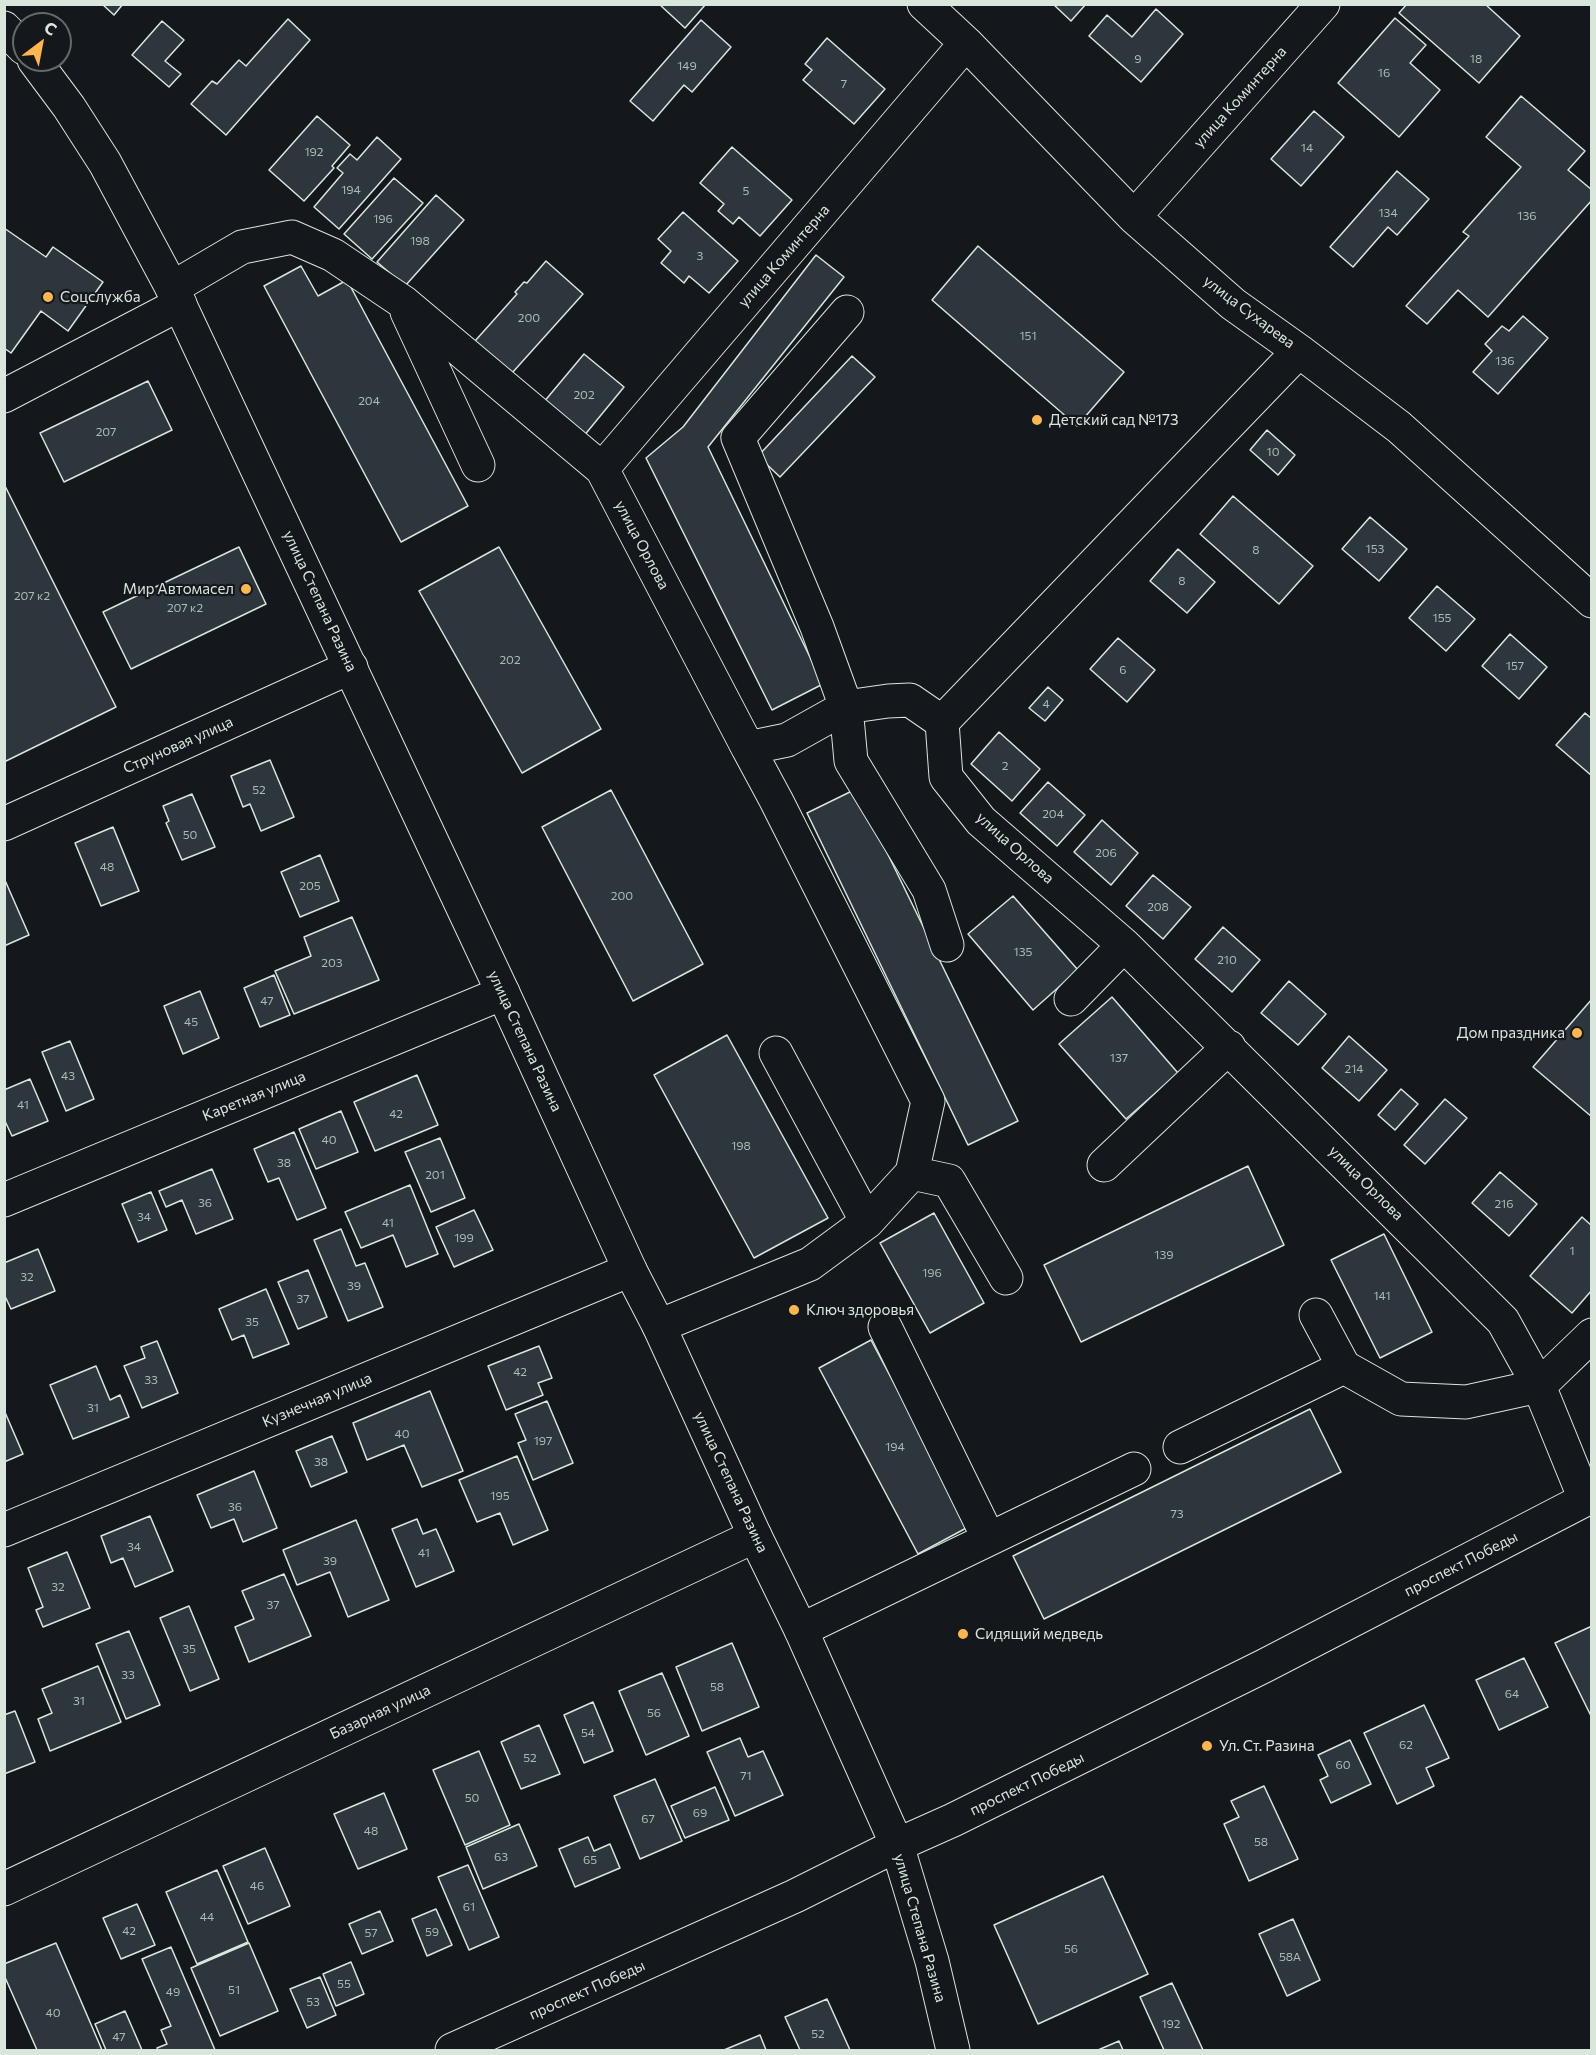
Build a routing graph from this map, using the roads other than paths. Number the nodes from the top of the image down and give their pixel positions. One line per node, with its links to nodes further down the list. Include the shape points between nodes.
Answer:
1 (924, 4): 3 (street, улица Сухарева)
2 (1323, 4): 5 (street, улица Коминтерна)
3 (966, 43): 5 (street, улица Сухарева); 12 (street, улица Коминтерна)
4 (43, 72): 6 (street, улица Степана Разина, via 105,163)
5 (1134, 217): 9 (street, улица Сухарева, via 1233,304)
6 (176, 296): 7 (street, улица Орлова, via 242,247 292,237 333,255); 10 (street, улица Орлова); 14 (street, улица Степана Разина)
7 (403, 302): 11 (street); 12 (street, улица Орлова)
8 (847, 312): 15 (street, via 738,438)
9 (1299, 351): 13 (street, улица Сухарева, via 1399,428); 16 (street)
10 (4, 396)
11 (478, 465)
12 (602, 469): 17 (street, улица Орлова)
13 (1592, 601)
14 (351, 667): 18 (street, Струновая улица); 21 (street, улица Степана Разина)
15 (846, 707): 16 (street, via 910,700); 17 (street, via 787,740); 19 (street, via 851,761 929,890)
16 (942, 722): 20 (street, улица Орлова, via 946,777 981,821)
17 (748, 748): 26 (street, улица Орлова, via 928,1101)
18 (4, 824)
19 (947, 945)
20 (1125, 945): 22 (street); 23 (street, улица Орлова)
21 (503, 993): 27 (street, Каретная улица); 29 (street, улица Степана Разина)
22 (1071, 999)
23 (1229, 1047): 25 (street); 36 (street, улица Орлова, via 1503,1321)
24 (776, 1053): 28 (street)
25 (1104, 1165)
26 (912, 1173): 28 (street); 30 (street, via 949,1181)
27 (4, 1200)
28 (867, 1222): 32 (street, via 810,1264)
29 (630, 1270): 32 (street, улица Степана Разина); 40 (street, Кузнечная улица)
30 (1006, 1278)
31 (1316, 1315): 35 (street)
32 (659, 1326): 41 (street, улица Степана Разина)
33 (885, 1327): 42 (street)
34 (1592, 1335): 36 (street)
35 (1344, 1367): 36 (street, via 1401,1399 1466,1402); 37 (street)
36 (1539, 1386): 39 (street, улица Орлова)
37 (1180, 1447)
38 (1134, 1469): 42 (street)
39 (1588, 1498): 44 (street, проспект Победы, via 1264,1666)
40 (4, 1530)
41 (755, 1536): 43 (street, улица Степана Разина); 45 (street, Базарная улица)
42 (989, 1539): 43 (street)
43 (801, 1630): 44 (street, улица Степана Разина)
44 (897, 1845): 46 (street, проспект Победы, via 795,1896); 47 (street, улица Степана Разина, via 932,1961)
45 (4, 1889)
46 (452, 2050)
47 (953, 2050)

